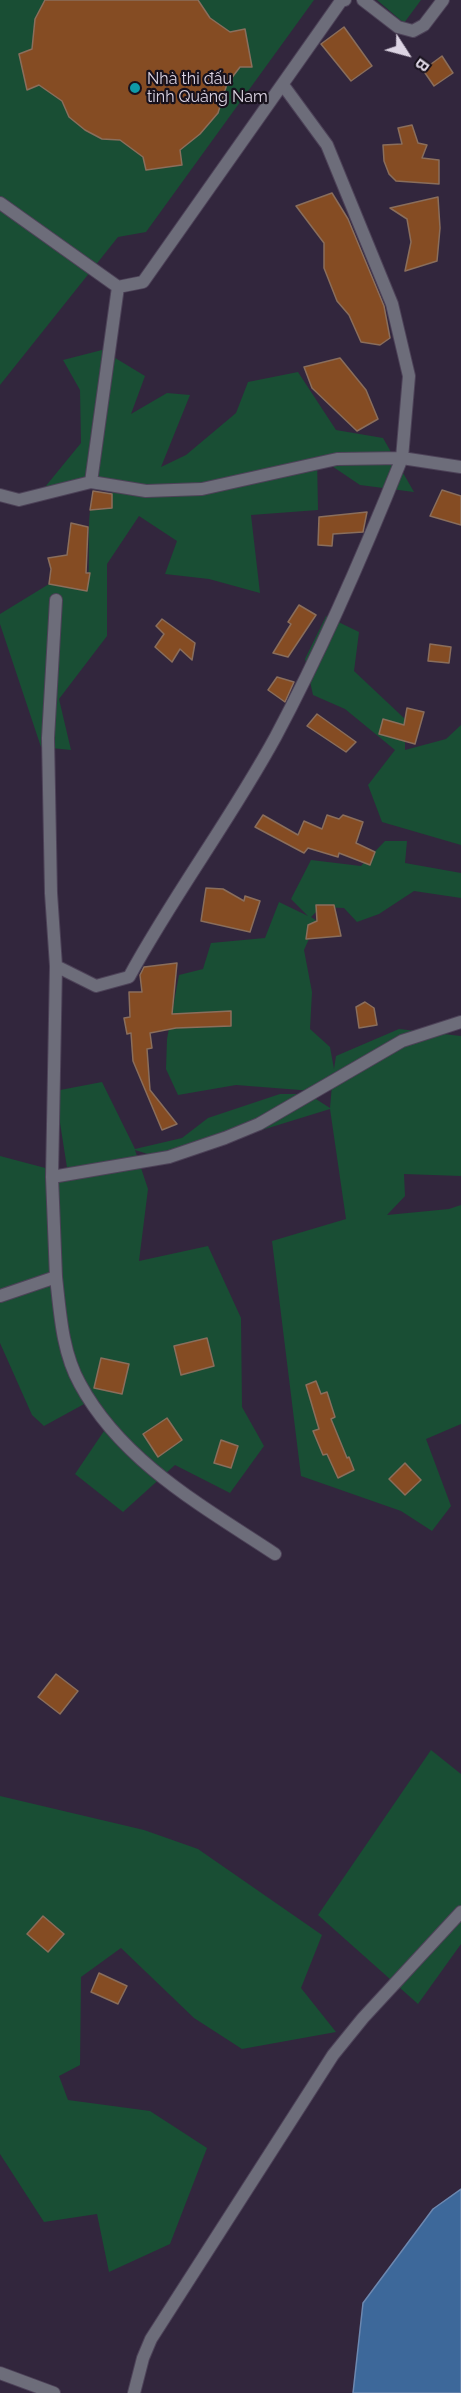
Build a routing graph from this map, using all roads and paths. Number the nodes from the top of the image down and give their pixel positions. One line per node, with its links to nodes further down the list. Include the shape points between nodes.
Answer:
1 (345, 0): 4 (street)
2 (363, 0): 3 (street, via 398,27 413,31 424,25)
3 (443, 0)
4 (283, 85): 6 (street, via 142,282); 7 (street, via 327,145 392,304 409,376)
5 (0, 203): 6 (street)
6 (118, 287): 9 (street)
7 (402, 458): 8 (street); 9 (street, via 337,459 202,489 146,490); 12 (street, via 353,580 275,737 129,977 96,986)
8 (461, 467)
9 (91, 482): 10 (street, via 19,500)
10 (0, 495)
11 (56, 600): 12 (street, via 48,738)
12 (56, 966): 14 (street)
13 (461, 1022): 14 (street, via 402,1041 259,1124 225,1138 169,1157)
14 (52, 1177): 15 (street)
15 (56, 1277): 16 (street); 17 (street, via 63,1332 79,1383 100,1413 167,1482)
16 (0, 1296)
17 (275, 1554)
18 (461, 1912): 21 (street, via 363,2018 319,2075 161,2321 143,2358)
19 (0, 2373): 20 (street)
20 (54, 2393)
21 (134, 2393)

